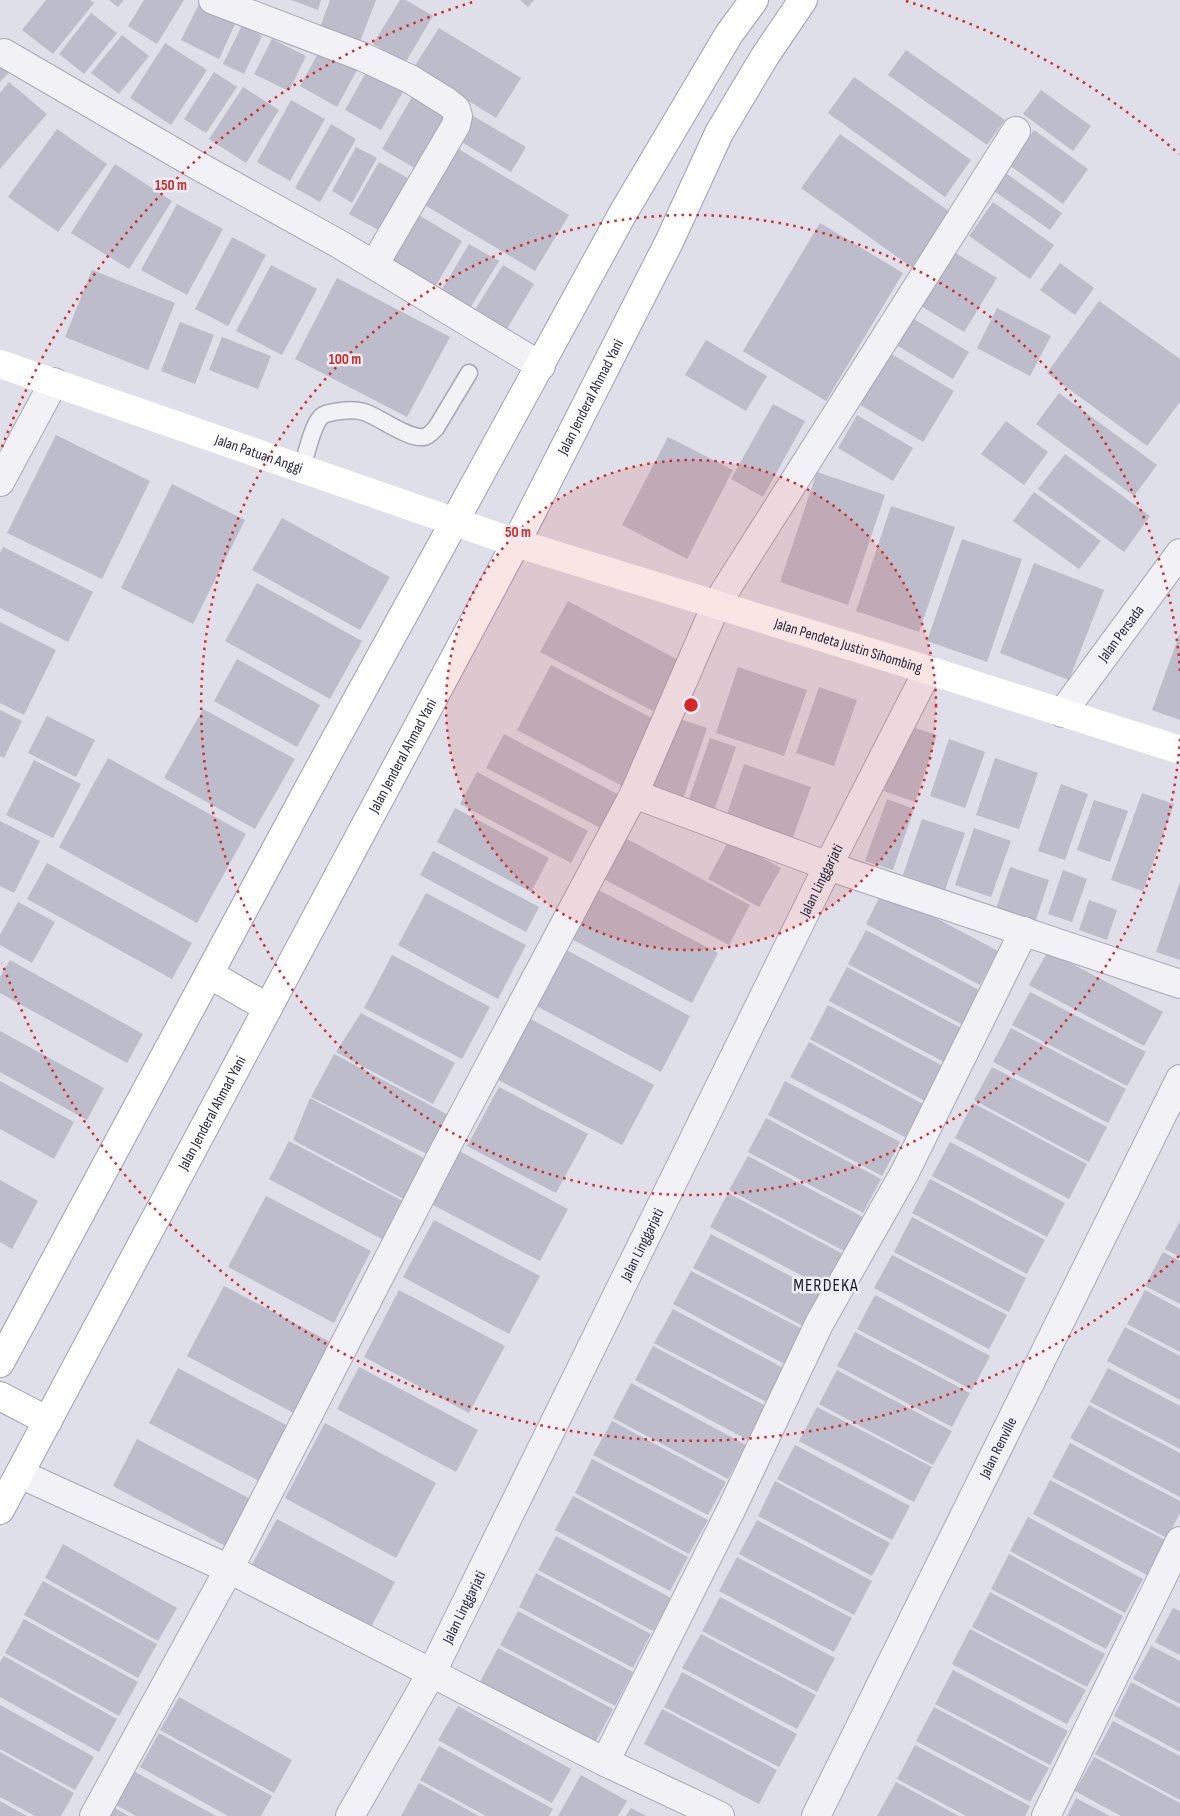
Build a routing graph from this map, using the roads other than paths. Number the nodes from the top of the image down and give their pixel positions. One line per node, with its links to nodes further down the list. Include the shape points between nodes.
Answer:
1 (213, 0): 6 (street, via 363,56 410,79 456,109 456,125)
2 (754, 0): 8 (main road, via 730,34 633,196)
3 (803, 0): 14 (main road, Jalan Jenderal Ahmad Yani, via 719,133 669,242)
4 (4, 54): 6 (street)
5 (1016, 131): 16 (street)
6 (374, 265): 8 (street)
7 (0, 364): 10 (main road, Jalan Patuan Anggi)
8 (541, 366): 13 (main road)
9 (469, 373): 11 (lane, via 436,428 423,437 391,426 366,412 353,410 325,414 316,425)
10 (54, 382): 11 (main road, Jalan Patuan Anggi); 12 (street)
11 (302, 468): 13 (main road, Jalan Patuan Anggi)
12 (0, 482)
13 (454, 521): 14 (main road, Jalan Patuan Anggi); 23 (main road)
14 (516, 543): 16 (main road, Jalan Pendeta Justin Sihombing); 25 (main road, Jalan Jenderal Ahmad Yani)
15 (1180, 553): 18 (street, Jalan Persada)
16 (716, 605): 17 (main road, Jalan Pendeta Justin Sihombing); 20 (street)
17 (928, 670): 18 (main road, Jalan Pendeta Justin Sihombing); 21 (street, Jalan Linggarjati)
18 (1062, 713): 19 (main road, Jalan Pendeta Justin Sihombing)
19 (1180, 750)
20 (634, 794): 21 (street); 33 (street, via 444,1151)
21 (828, 866): 22 (street); 34 (street, Jalan Linggarjati)
22 (1024, 931): 24 (street); 35 (street, via 905,1172 819,1324 732,1508)
23 (209, 974): 25 (main road); 27 (main road)
24 (1180, 984)
25 (268, 1008): 29 (main road, Jalan Jenderal Ahmad Yani)
26 (1180, 1079): 39 (street, Jalan Renville)
27 (0, 1363)
28 (0, 1396): 29 (main road)
29 (48, 1421): 30 (main road, Jalan Jenderal Ahmad Yani)
30 (20, 1474): 31 (main road, Jalan Jenderal Ahmad Yani); 33 (street)
31 (0, 1510)
32 (1180, 1541): 40 (street)
33 (229, 1569): 34 (street); 36 (street)
34 (431, 1674): 35 (street); 37 (street, Jalan Linggarjati)
35 (605, 1762): 38 (street)
36 (94, 1816)
37 (350, 1816)
38 (720, 1816)
39 (816, 1816)
40 (1046, 1816)

